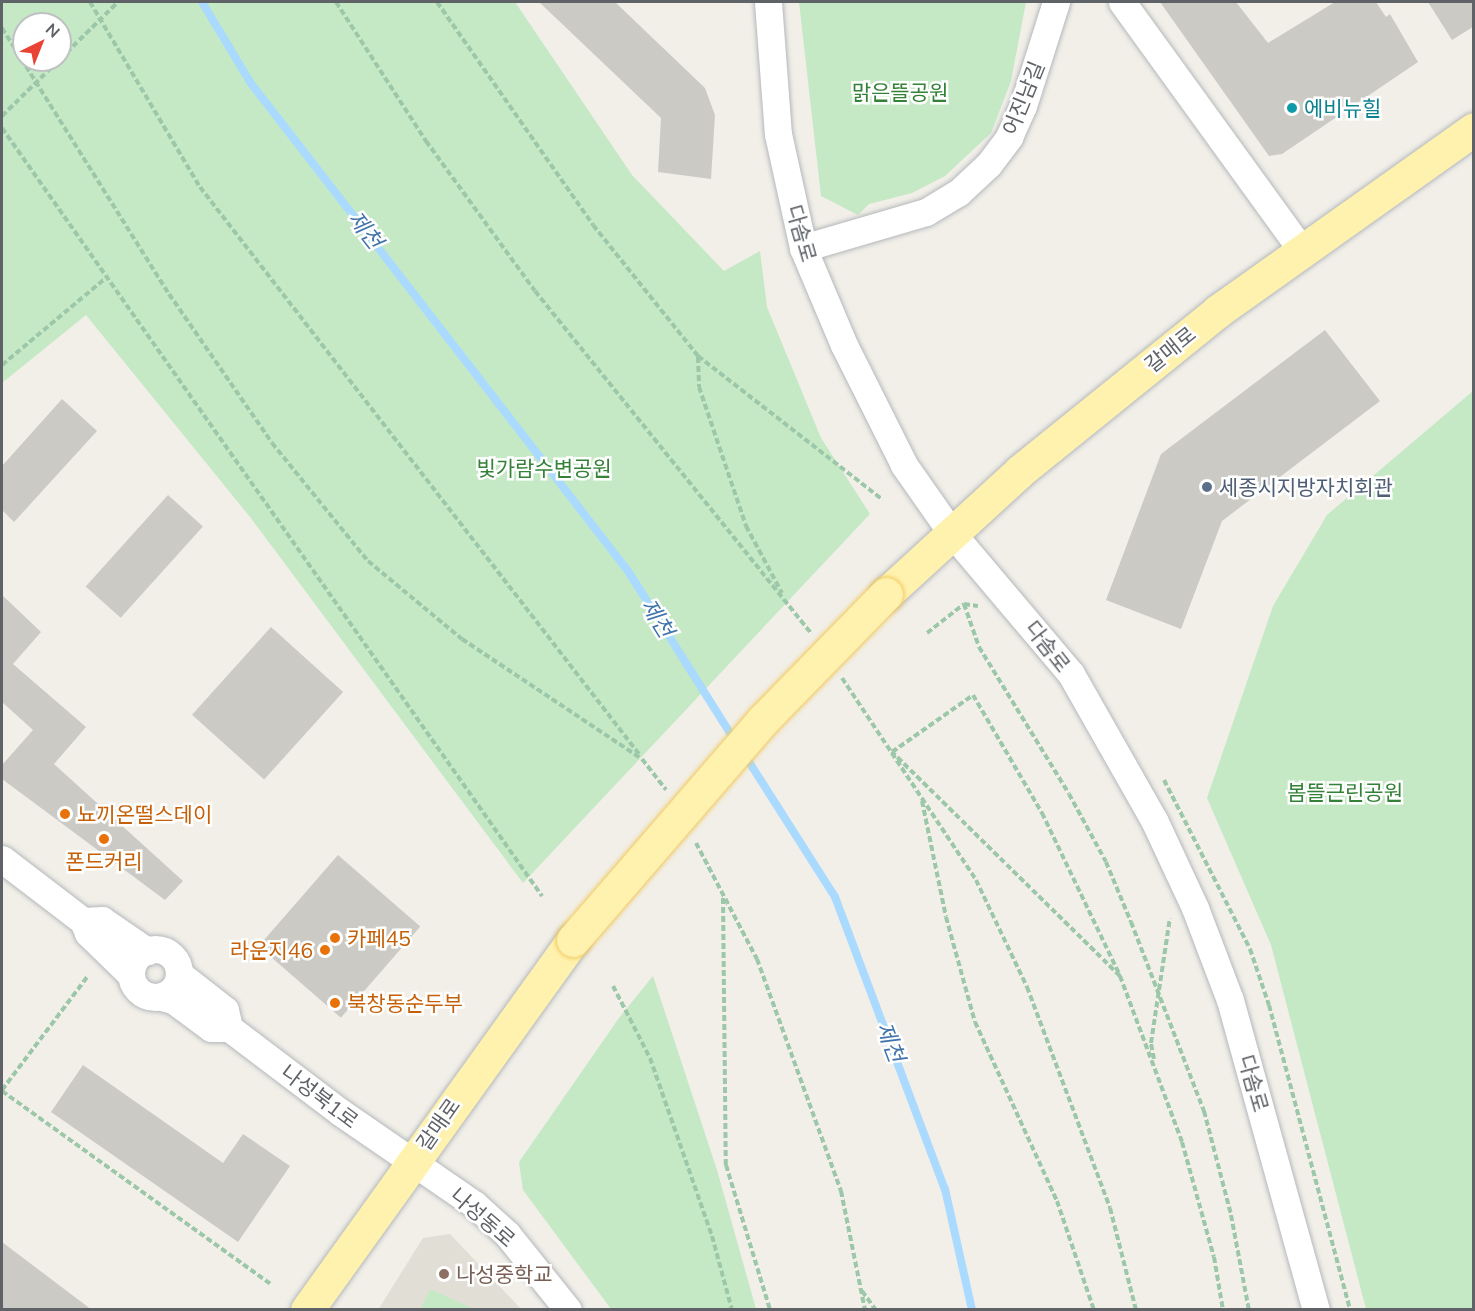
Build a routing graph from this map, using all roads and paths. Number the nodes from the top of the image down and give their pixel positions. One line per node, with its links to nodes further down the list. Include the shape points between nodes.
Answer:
1 (90, 2): 29 (path, via 200,187)
2 (118, 2): 9 (path, bridge)
3 (336, 2): 22 (path, via 426,141 535,291)
4 (437, 2): 18 (path, via 593,225)
5 (768, 2): 15 (street, 다솜로, via 778,134)
6 (1056, 2): 15 (street, 어진남길, via 1023,106 1009,136 989,164 958,194 926,212)
7 (1122, 2): 16 (street)
8 (2, 28): 11 (path)
9 (72, 48)
10 (48, 72): 11 (path)
11 (35, 84): 12 (path); 29 (path, via 169,294 266,434 368,561 462,639)
12 (2, 116)
13 (2, 128): 17 (path)
14 (1473, 129): 16 (main road, 갈매로)
15 (803, 248): 21 (street, 다솜로, via 844,345 904,465)
16 (1301, 249): 21 (main road, 갈매로, via 1125,386)
17 (107, 277): 19 (path); 34 (path)
18 (698, 356): 20 (path); 22 (path, via 699,387 746,526)
19 (2, 365)
20 (883, 500)
21 (951, 532): 49 (main road, 갈매로, bridge, via 763,720 573,940); 62 (street, 다솜로, via 1071,675 1154,820 1195,908 1230,1000)
22 (785, 600): 26 (path)
23 (964, 604): 24 (path); 25 (path); 44 (path, via 979,647 1030,725 1106,862)
24 (989, 607)
25 (927, 633)
26 (813, 636)
27 (838, 671): 28 (path)
28 (892, 752): 31 (path); 42 (path); 42 (path, via 973,695 1042,813)
29 (642, 759): 30 (path)
30 (668, 793)
31 (922, 798): 58 (path, via 946,917 975,1022 1065,1220); 59 (path, via 976,880 1027,987 1110,1208)
32 (693, 838): 35 (path)
33 (2, 859): 36 (street)
34 (542, 896)
35 (723, 897): 51 (path, via 757,959 841,1191); 55 (path, via 726,1165)
36 (83, 921): 38 (street, via 102,920); 40 (street, via 88,933)
37 (1175, 922): 44 (path, via 1172,911)
38 (147, 951): 39 (street, via 169,954); 40 (street, via 135,960)
39 (179, 974): 45 (street, via 174,988); 46 (street, 나성북1로, via 225,1010)
40 (131, 975): 45 (street, via 144,995)
41 (88, 976): 48 (path)
42 (1120, 976): 47 (path)
43 (613, 986): 54 (path, via 650,1058 712,1236)
44 (1158, 993): 47 (path, via 1151,1043); 61 (path, via 1204,1111 1231,1215)
45 (160, 996): 46 (street, 나성북1로, via 173,1000 211,1028)
46 (229, 1028): 49 (street, 나성북1로)
47 (1156, 1069): 60 (path, via 1185,1152)
48 (2, 1090): 50 (path)
49 (412, 1162): 52 (main road, 갈매로); 53 (street, 나성동로, via 474,1204 507,1234)
50 (271, 1284)
51 (861, 1291): 56 (path); 57 (path)
52 (307, 1310)
53 (568, 1310)
54 (732, 1310)
55 (770, 1310)
56 (865, 1310)
57 (876, 1310)
58 (1094, 1310)
59 (1136, 1310)
60 (1223, 1310)
61 (1249, 1310)
62 (1316, 1310)

